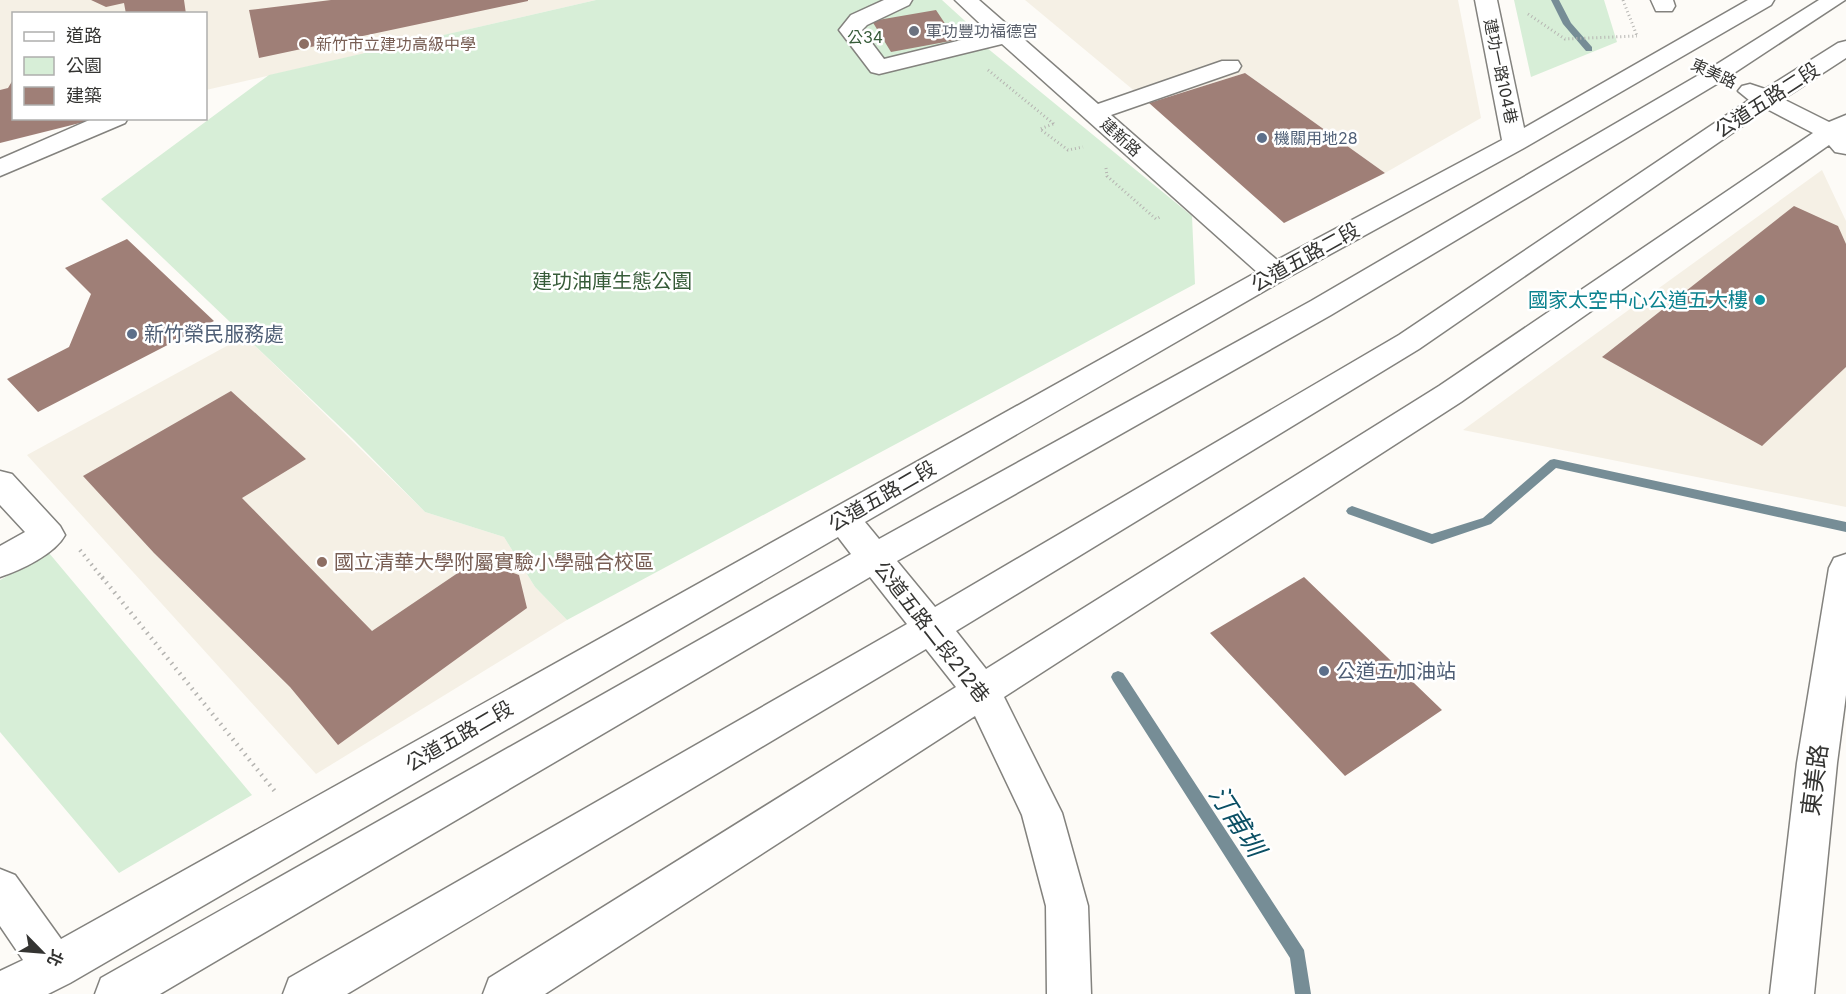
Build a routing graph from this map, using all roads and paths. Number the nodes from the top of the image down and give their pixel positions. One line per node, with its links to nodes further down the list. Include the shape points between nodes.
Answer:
1 (901, 0): 8 (street, via 859,20 850,30 879,67)
2 (966, 0): 8 (street, 建新路)
3 (1486, 0): 22 (street, 建功一路104巷)
4 (1623, 0): 9 (path)
5 (1763, 0): 12 (street, 公道五路二段)
6 (1834, 0): 15 (street)
7 (1528, 14): 9 (path, via 1565,39)
8 (1006, 36): 17 (street, 建新路)
9 (1636, 36): 10 (path)
10 (1639, 42)
11 (1846, 48): 16 (street, 公道五路二段)
12 (1672, 54): 15 (street, 東美路); 22 (street, 公道五路二段)
13 (1230, 66): 17 (street)
14 (986, 69): 20 (path)
15 (1717, 74): 16 (street, 東美路); 31 (street, via 1321,308)
16 (1766, 99): 21 (street, 東美路); 34 (street, 公道五路二段, via 1409,342)
17 (1094, 113): 27 (street, 建新路)
18 (111, 120): 25 (street)
19 (1062, 121): 20 (path)
20 (1053, 124): 23 (path, via 1040,129 1068,150)
21 (1841, 135): 35 (street, via 1450,394)
22 (1515, 143): 27 (street, 公道五路二段)
23 (1091, 149)
24 (1106, 164): 26 (path, via 1107,176 1156,219)
25 (0, 168)
26 (1165, 215)
27 (1275, 273): 29 (street, 公道五路二段)
28 (0, 483): 30 (street)
29 (842, 518): 31 (street, 公道五路二段212巷); 38 (street, 公道五路二段)
30 (48, 535): 32 (street); 36 (path, via 67,534)
31 (874, 558): 34 (street, 公道五路二段212巷); 40 (street)
32 (0, 563)
33 (1846, 568): 44 (street, 東美路, via 1816,763)
34 (931, 628): 35 (street, 公道五路二段212巷); 41 (street, 公道五路二段)
35 (982, 691): 42 (street); 43 (street, 公道五路二段212巷, via 1042,813 1067,906)
36 (283, 801)
37 (0, 890): 38 (street)
38 (54, 967): 39 (street, 公道五路二段)
39 (2, 994)
40 (117, 994)
41 (305, 994)
42 (506, 994)
43 (1069, 994)
44 (1792, 994)

